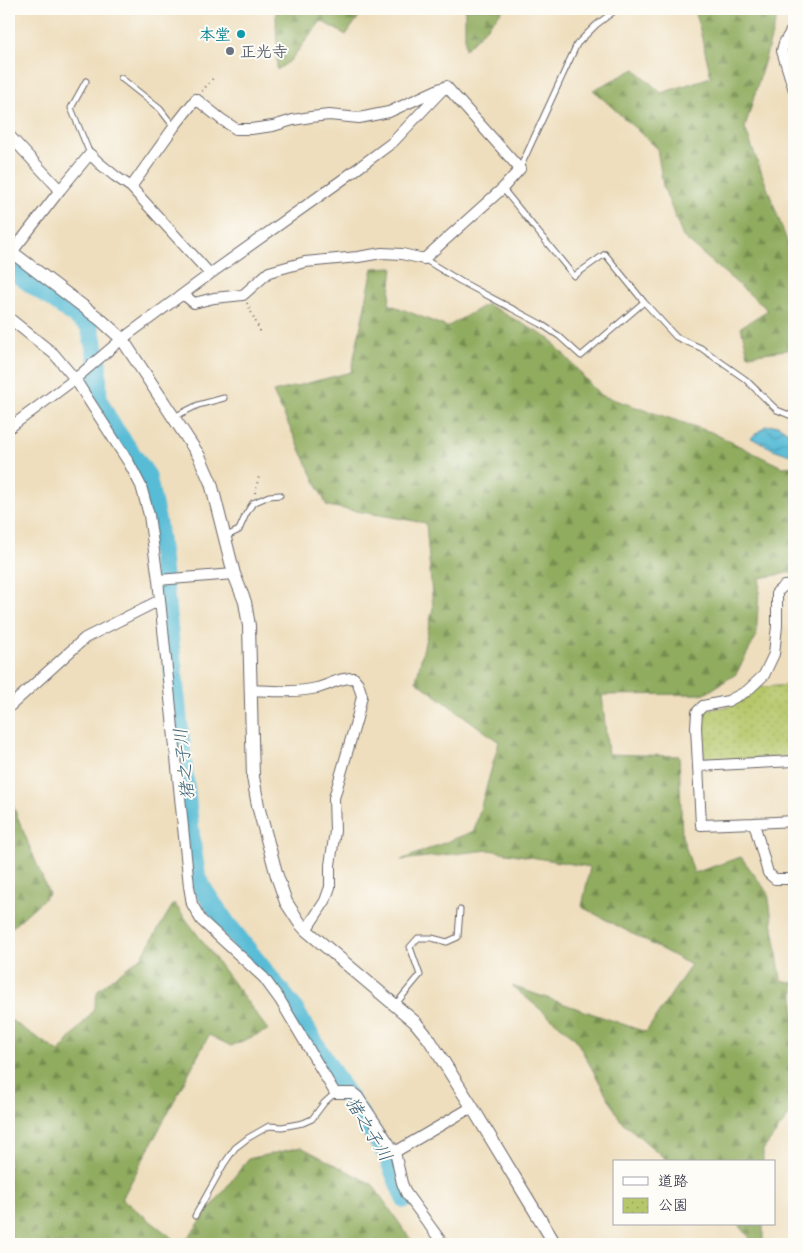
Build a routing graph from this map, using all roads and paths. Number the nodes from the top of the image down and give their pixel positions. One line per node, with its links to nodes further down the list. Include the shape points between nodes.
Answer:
1 (617, 9): 12 (lane, via 577,44)
2 (794, 29): 7 (street, via 782,51)
3 (214, 76): 8 (path)
4 (121, 78): 9 (lane, via 160,109)
5 (86, 81): 11 (lane, via 71,108)
6 (446, 86): 8 (street, via 389,112 359,118 311,117 250,129 236,129); 12 (street); 18 (street, via 393,142)
7 (794, 90)
8 (196, 99): 9 (street)
9 (174, 127): 13 (street)
10 (9, 134): 15 (street)
11 (90, 154): 13 (street); 15 (street)
12 (520, 169): 14 (street)
13 (131, 187): 18 (street)
14 (502, 188): 17 (street); 21 (lane, via 574,276 604,254)
15 (60, 190): 16 (street)
16 (10, 252): 24 (street)
17 (424, 260): 20 (street, via 382,253 305,262 269,272); 21 (lane, via 540,324 581,356)
18 (210, 274): 19 (street)
19 (183, 294): 20 (street, via 194,303); 24 (street)
20 (243, 294): 23 (path)
21 (644, 302): 28 (lane, via 676,337 701,348 745,379 776,410)
22 (9, 318): 25 (street, via 54,354)
23 (261, 333)
24 (122, 339): 25 (street); 27 (street)
25 (75, 379): 29 (street); 35 (street, via 141,486)
26 (224, 398): 27 (lane, via 198,405)
27 (174, 417): 33 (street, via 199,456 211,483)
28 (794, 417)
29 (9, 428)
30 (259, 476): 32 (path)
31 (280, 495): 32 (lane)
32 (253, 503): 33 (lane, via 239,530)
33 (225, 537): 34 (street)
34 (234, 574): 35 (street); 38 (street, via 245,602)
35 (160, 580): 37 (street)
36 (794, 585): 41 (street, via 784,586 777,592 774,654 764,675 747,691 728,701 703,706 697,712)
37 (160, 600): 39 (street, via 85,638); 48 (street, via 192,904 201,920 264,978)
38 (250, 690): 46 (street, via 253,777 258,806 286,902); 46 (street, via 317,688 354,678 362,696 334,798 330,886 326,901)
39 (9, 707)
40 (794, 761): 41 (street)
41 (698, 766): 43 (street, via 701,825)
42 (794, 821): 43 (street)
43 (754, 823): 44 (street, via 768,873 775,879)
44 (794, 879)
45 (460, 910): 47 (lane, via 458,937 447,942 418,938 410,947 420,975)
46 (306, 930): 47 (street)
47 (395, 1005): 49 (street, via 430,1039)
48 (338, 1093): 50 (street, via 353,1093 358,1097); 51 (lane, via 303,1123 269,1126 235,1148)
49 (472, 1107): 50 (street); 53 (street)
50 (395, 1152): 52 (street, via 406,1193)
51 (195, 1216)
52 (443, 1244)
53 (555, 1244)

